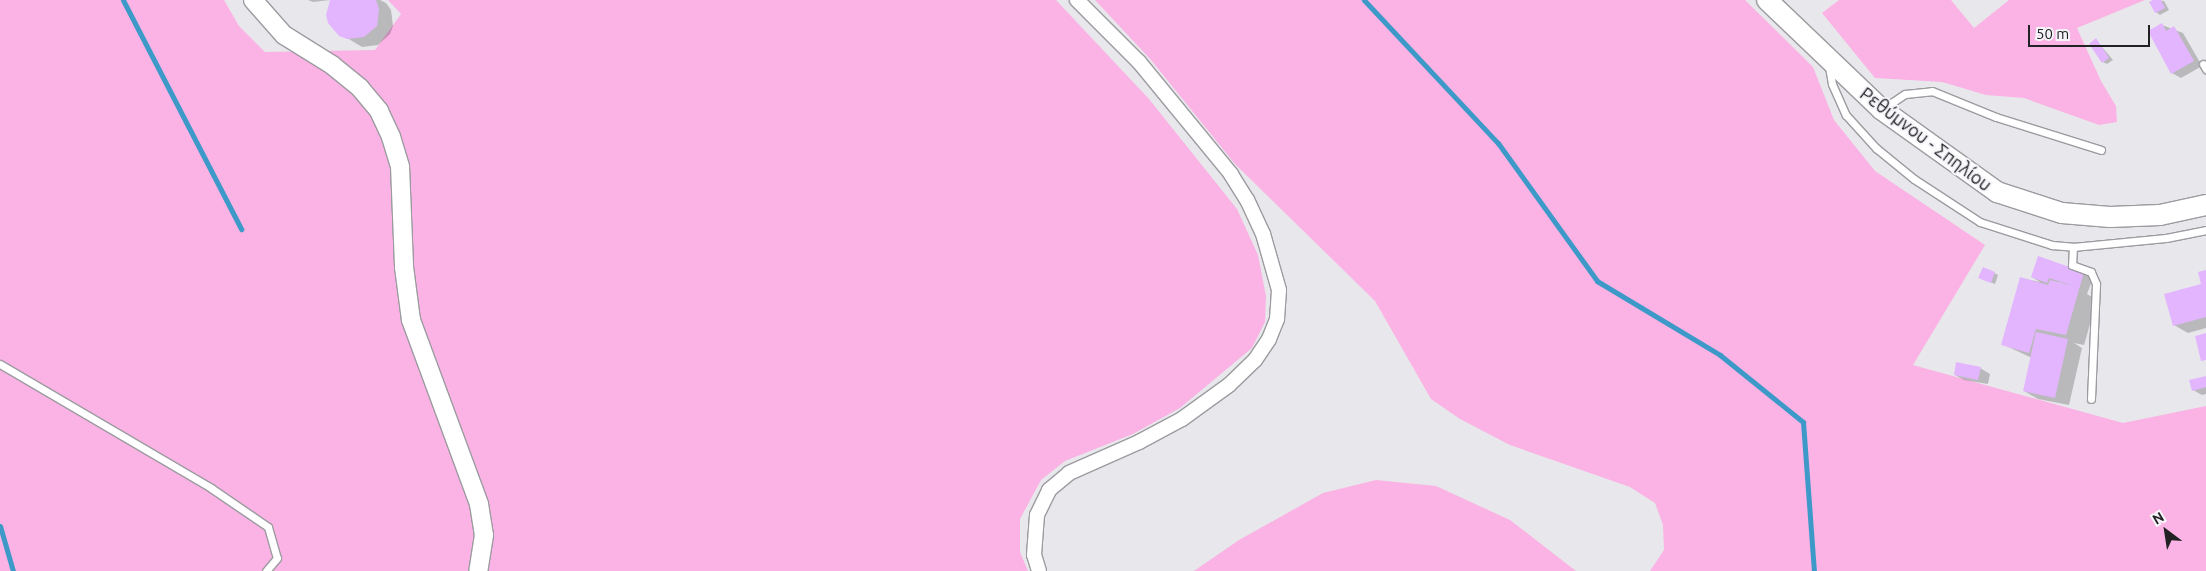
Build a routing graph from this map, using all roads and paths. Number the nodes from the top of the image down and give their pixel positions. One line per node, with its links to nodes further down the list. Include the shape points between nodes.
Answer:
1 (253, 0): 13 (street, via 284,35 332,65 360,88 379,111 391,137 400,166 404,267 411,320 479,504 484,535)
2 (1077, 0): 14 (street, via 1139,62 1231,174 1263,234 1279,290 1277,319 1269,339 1255,360 1229,385 1182,419 1140,442 1069,473 1049,490 1037,515 1034,555)
3 (1767, 0): 4 (main road, Ρεθύμνου - Σπηλίου)
4 (1828, 60): 5 (main road, Ρεθύμνου - Σπηλίου); 9 (lane, via 1832,84 1846,114 1876,148 1914,180 1980,222 2052,245)
5 (1881, 109): 6 (lane, via 1905,94 1932,91 1996,117); 7 (main road, Ρεθύμνου - Σπηλίου, via 1997,192 2062,213 2110,217 2160,215)
6 (2102, 150)
7 (2206, 205)
8 (2206, 230): 9 (lane, via 2166,238)
9 (2073, 247): 11 (lane, via 2072,265 2090,272 2096,284)
10 (0, 364): 12 (lane, via 211,488 268,527 277,558)
11 (2091, 399)
12 (266, 571)
13 (478, 571)
14 (1039, 571)

